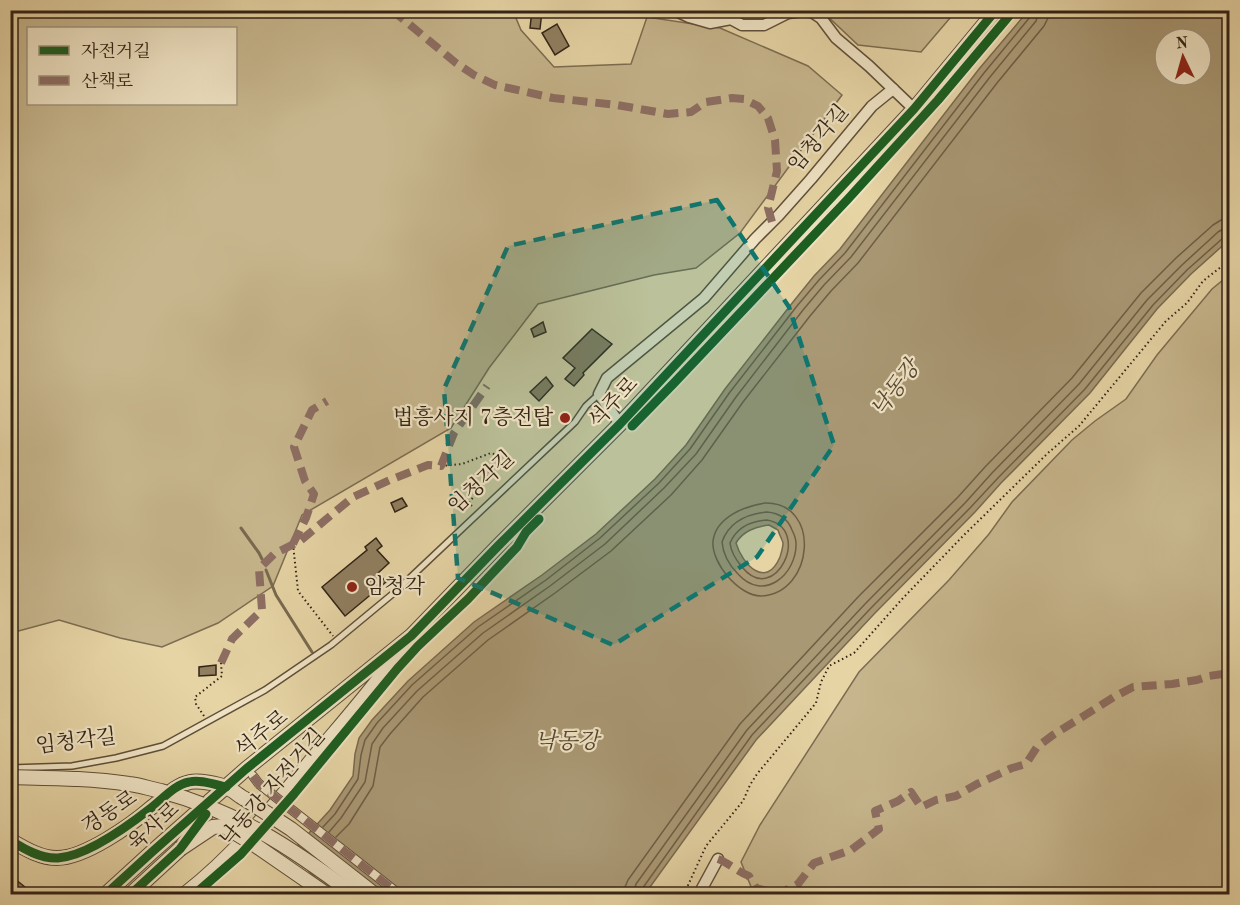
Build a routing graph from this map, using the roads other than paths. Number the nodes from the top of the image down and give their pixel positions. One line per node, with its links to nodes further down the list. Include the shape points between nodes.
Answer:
1 (674, 10): 3 (street, via 710,23 731,19 742,25 765,25 788,14 812,12)
2 (996, 10): 4 (street, 석주로)
3 (893, 89): 4 (street); 5 (street, 임청각길, via 872,106 704,298 607,378)
4 (914, 109): 6 (street, 석주로)
5 (599, 393): 6 (street); 8 (lane, 임청각길, via 575,423 395,592 337,640 265,690 163,746 72,766)
6 (620, 424): 7 (street, 석주로)
7 (411, 636): 11 (street, 석주로); 17 (street, via 381,678 258,824)
8 (10, 768)
9 (253, 776): 21 (street, bridge)
10 (10, 777): 19 (street, bridge, via 131,784 180,796 258,830)
11 (226, 787): 12 (street, 경동로, via 201,781 179,786 83,853 57,858 30,852); 13 (street, 육사로); 15 (street, 육사로); 20 (street, bridge, via 291,829)
12 (10, 840)
13 (180, 849): 16 (street, 육사로); 18 (street, bridge, via 213,827 224,826)
14 (718, 859): 22 (street)
15 (106, 894)
16 (131, 894)
17 (185, 894)
18 (326, 894)
19 (353, 894)
20 (374, 894)
21 (399, 894)
22 (699, 894)

